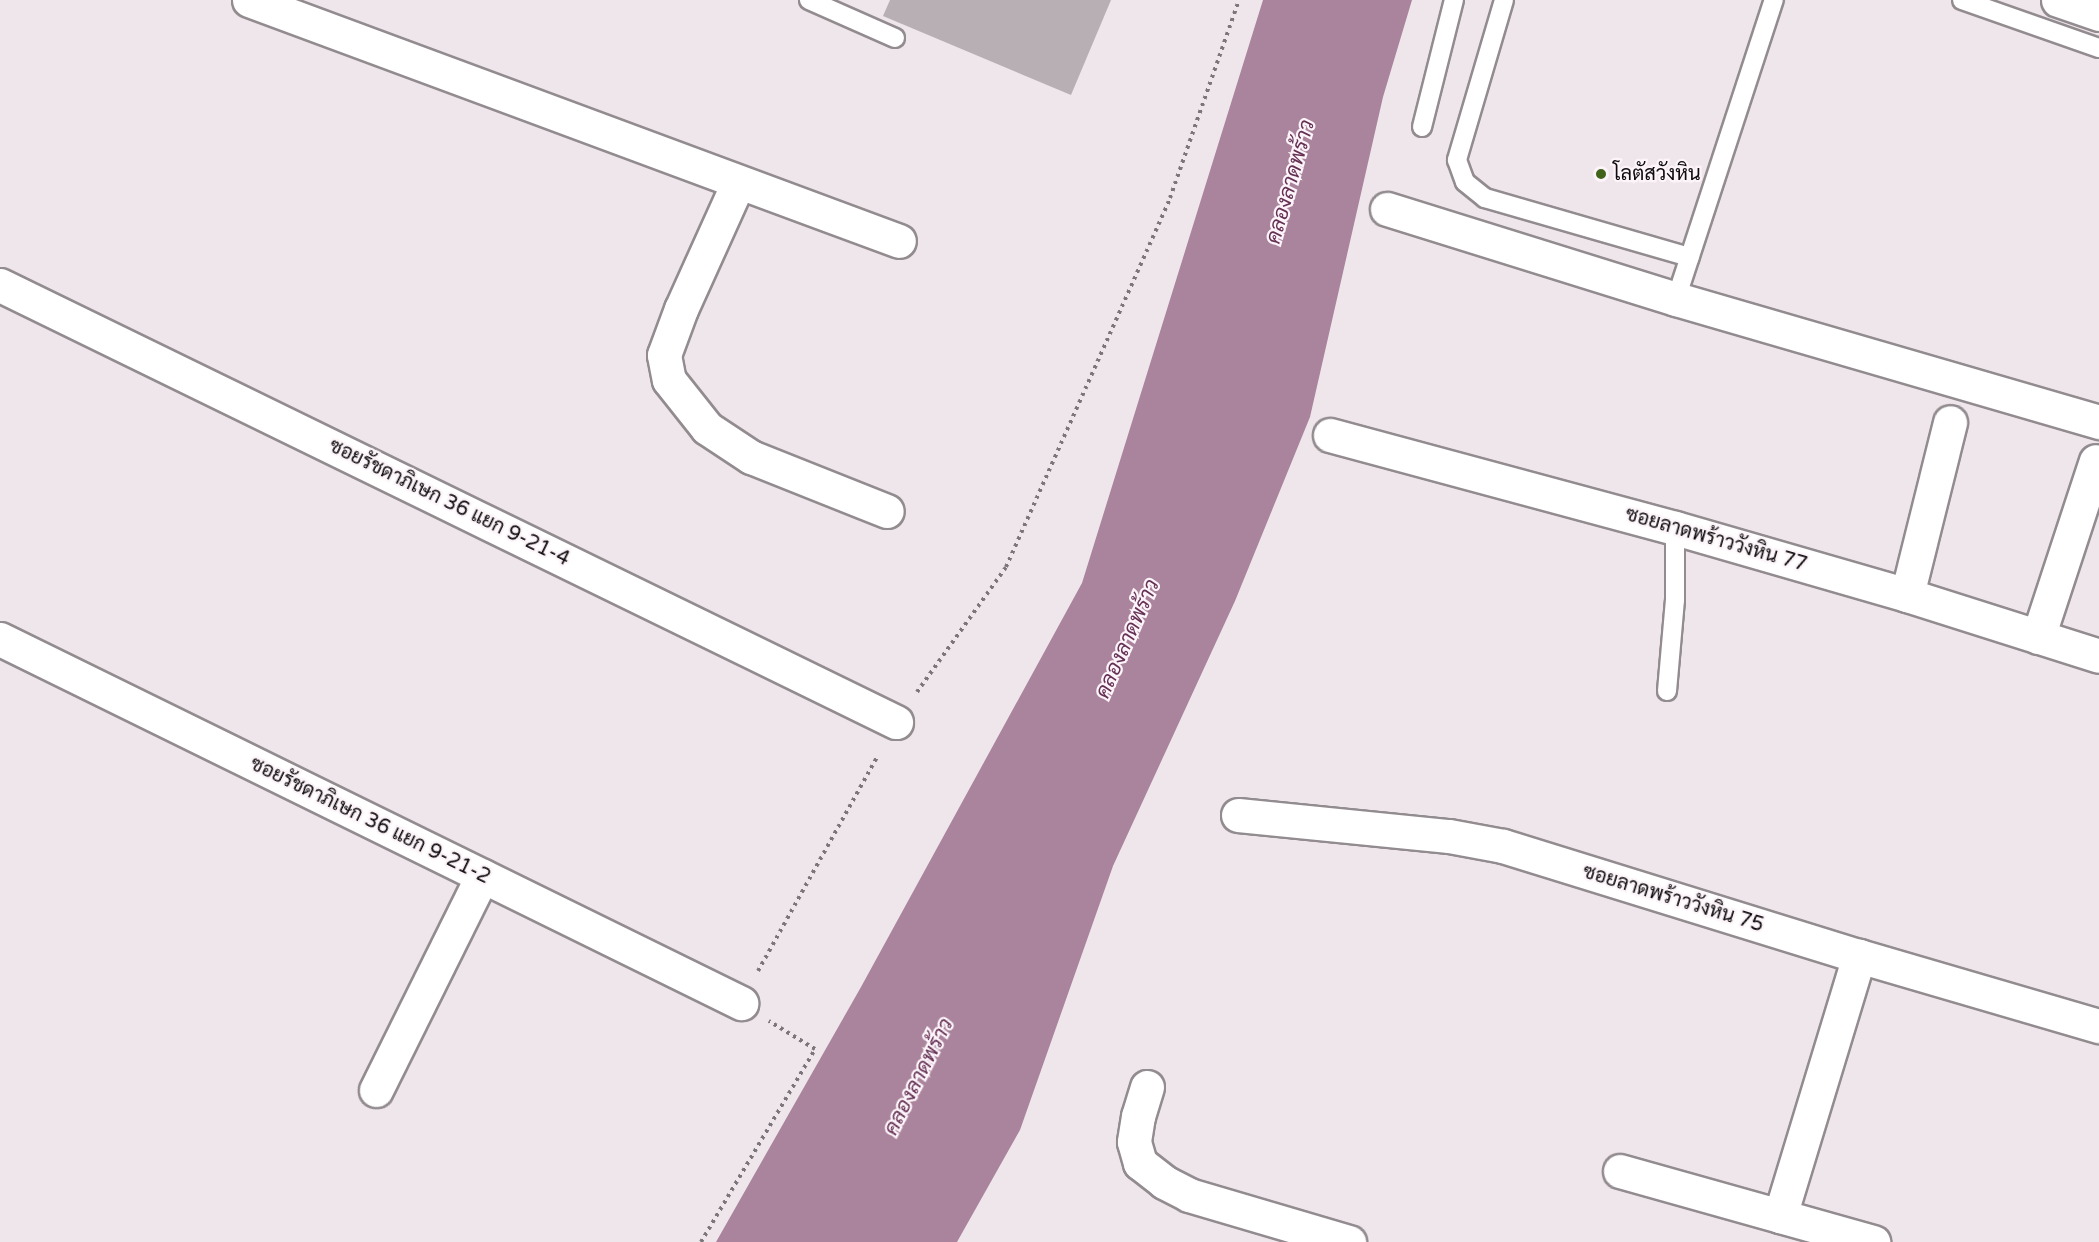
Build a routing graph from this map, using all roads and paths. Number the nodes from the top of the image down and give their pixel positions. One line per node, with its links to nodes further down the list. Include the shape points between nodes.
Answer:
1 (249, 0): 13 (street)
2 (809, 0): 10 (lane)
3 (1239, 0): 30 (path, via 1170,198 1006,567)
4 (1454, 0): 12 (lane)
5 (1504, 0): 16 (lane, via 1457,160 1465,182 1485,198)
6 (1774, 0): 16 (lane)
7 (1962, 0): 11 (lane)
8 (2058, 0): 9 (street)
9 (2099, 14)
10 (895, 38)
11 (2099, 48)
12 (1422, 127)
13 (738, 183): 15 (street); 23 (street, via 664,355 669,380 707,428 751,458)
14 (1387, 209): 18 (street)
15 (899, 242)
16 (1690, 257): 18 (lane)
17 (0, 285): 30 (street, ซอยรัชดาภิเษก 36 แยก 9-21-4)
18 (1676, 299): 20 (street)
19 (1950, 422): 25 (street)
20 (2099, 422)
21 (1330, 435): 24 (street, ซอยลาดพร้าววังหิน 77)
22 (2096, 461): 26 (street)
23 (887, 511)
24 (1675, 528): 25 (street, ซอยลาดพร้าววังหิน 77); 29 (lane, via 1675,600)
25 (1907, 595): 26 (street, ซอยลาดพร้าววังหิน 77)
26 (2038, 636): 28 (street, ซอยลาดพร้าววังหิน 77)
27 (0, 639): 32 (street, ซอยรัชดาภิเษก 36 แยก 9-21-2)
28 (2099, 656)
29 (1667, 692)
30 (896, 722): 34 (path)
31 (1238, 815): 33 (street, ซอยลาดพร้าววังหิน 75, via 1449,836 1503,846)
32 (482, 876): 34 (street, ซอยรัชดาภิเษก 36 แยก 9-21-2); 37 (street)
33 (1859, 956): 35 (street, ซอยลาดพร้าววังหิน 75); 39 (street)
34 (741, 1003): 40 (path, via 815,1048)
35 (2099, 1026)
36 (1147, 1087): 41 (street, via 1134,1142 1140,1163 1164,1182 1189,1195)
37 (376, 1090)
38 (1620, 1171): 39 (street)
39 (1779, 1216): 42 (street)
40 (701, 1242)
41 (1349, 1242)
42 (1873, 1242)

